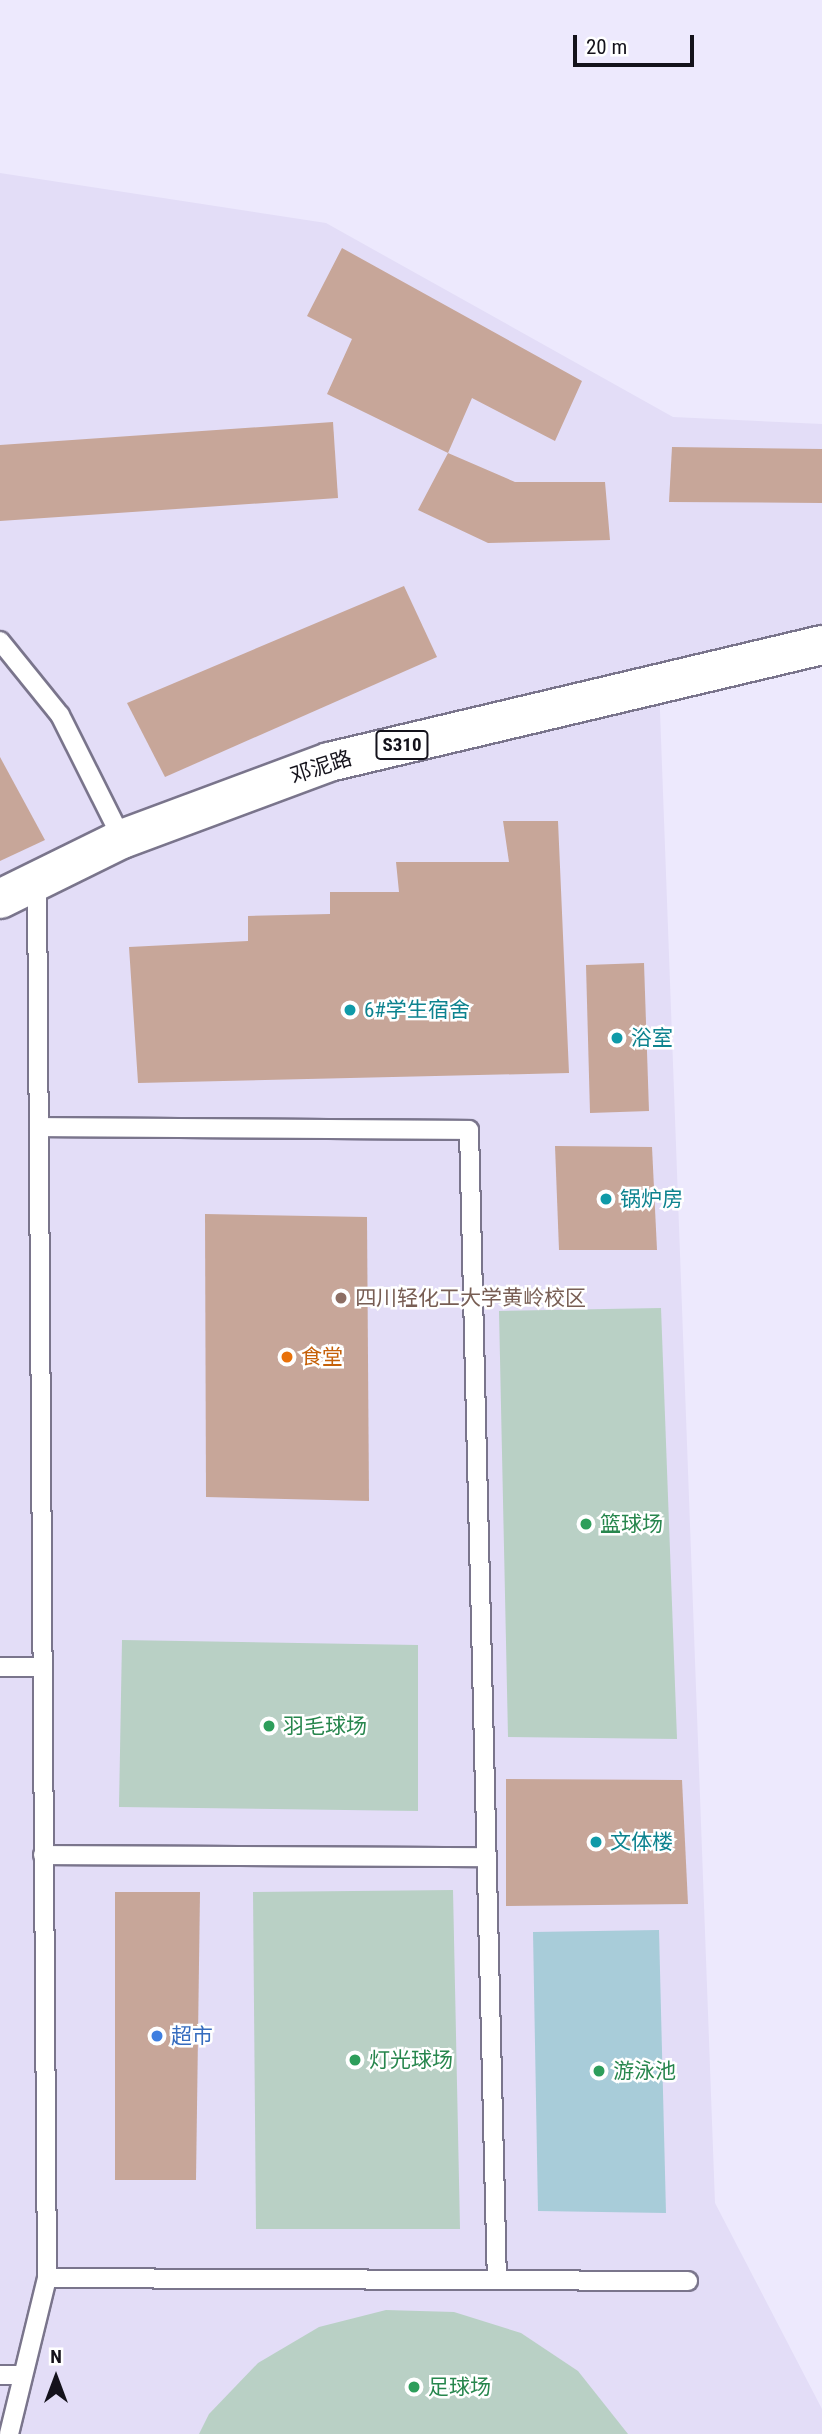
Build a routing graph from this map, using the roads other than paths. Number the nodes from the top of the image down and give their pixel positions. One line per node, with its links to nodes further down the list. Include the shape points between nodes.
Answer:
1 (0, 641): 3 (lane, via 60,715)
2 (822, 645): 3 (main road, 邓泥路 / S310, via 329,762)
3 (122, 839): 4 (main road, 邓泥路 / S310)
4 (37, 881): 5 (main road, 邓泥路 / S310); 6 (lane)
5 (0, 899)
6 (39, 1128): 8 (lane); 10 (lane, via 469,1130)
7 (0, 1667): 8 (lane)
8 (41, 1667): 9 (lane)
9 (43, 1855): 10 (lane); 11 (lane)
10 (487, 1857): 12 (lane)
11 (47, 2278): 12 (lane); 15 (lane)
12 (497, 2280): 13 (lane)
13 (688, 2281)
14 (0, 2375): 15 (lane)
15 (23, 2375): 16 (lane)
16 (9, 2434)

